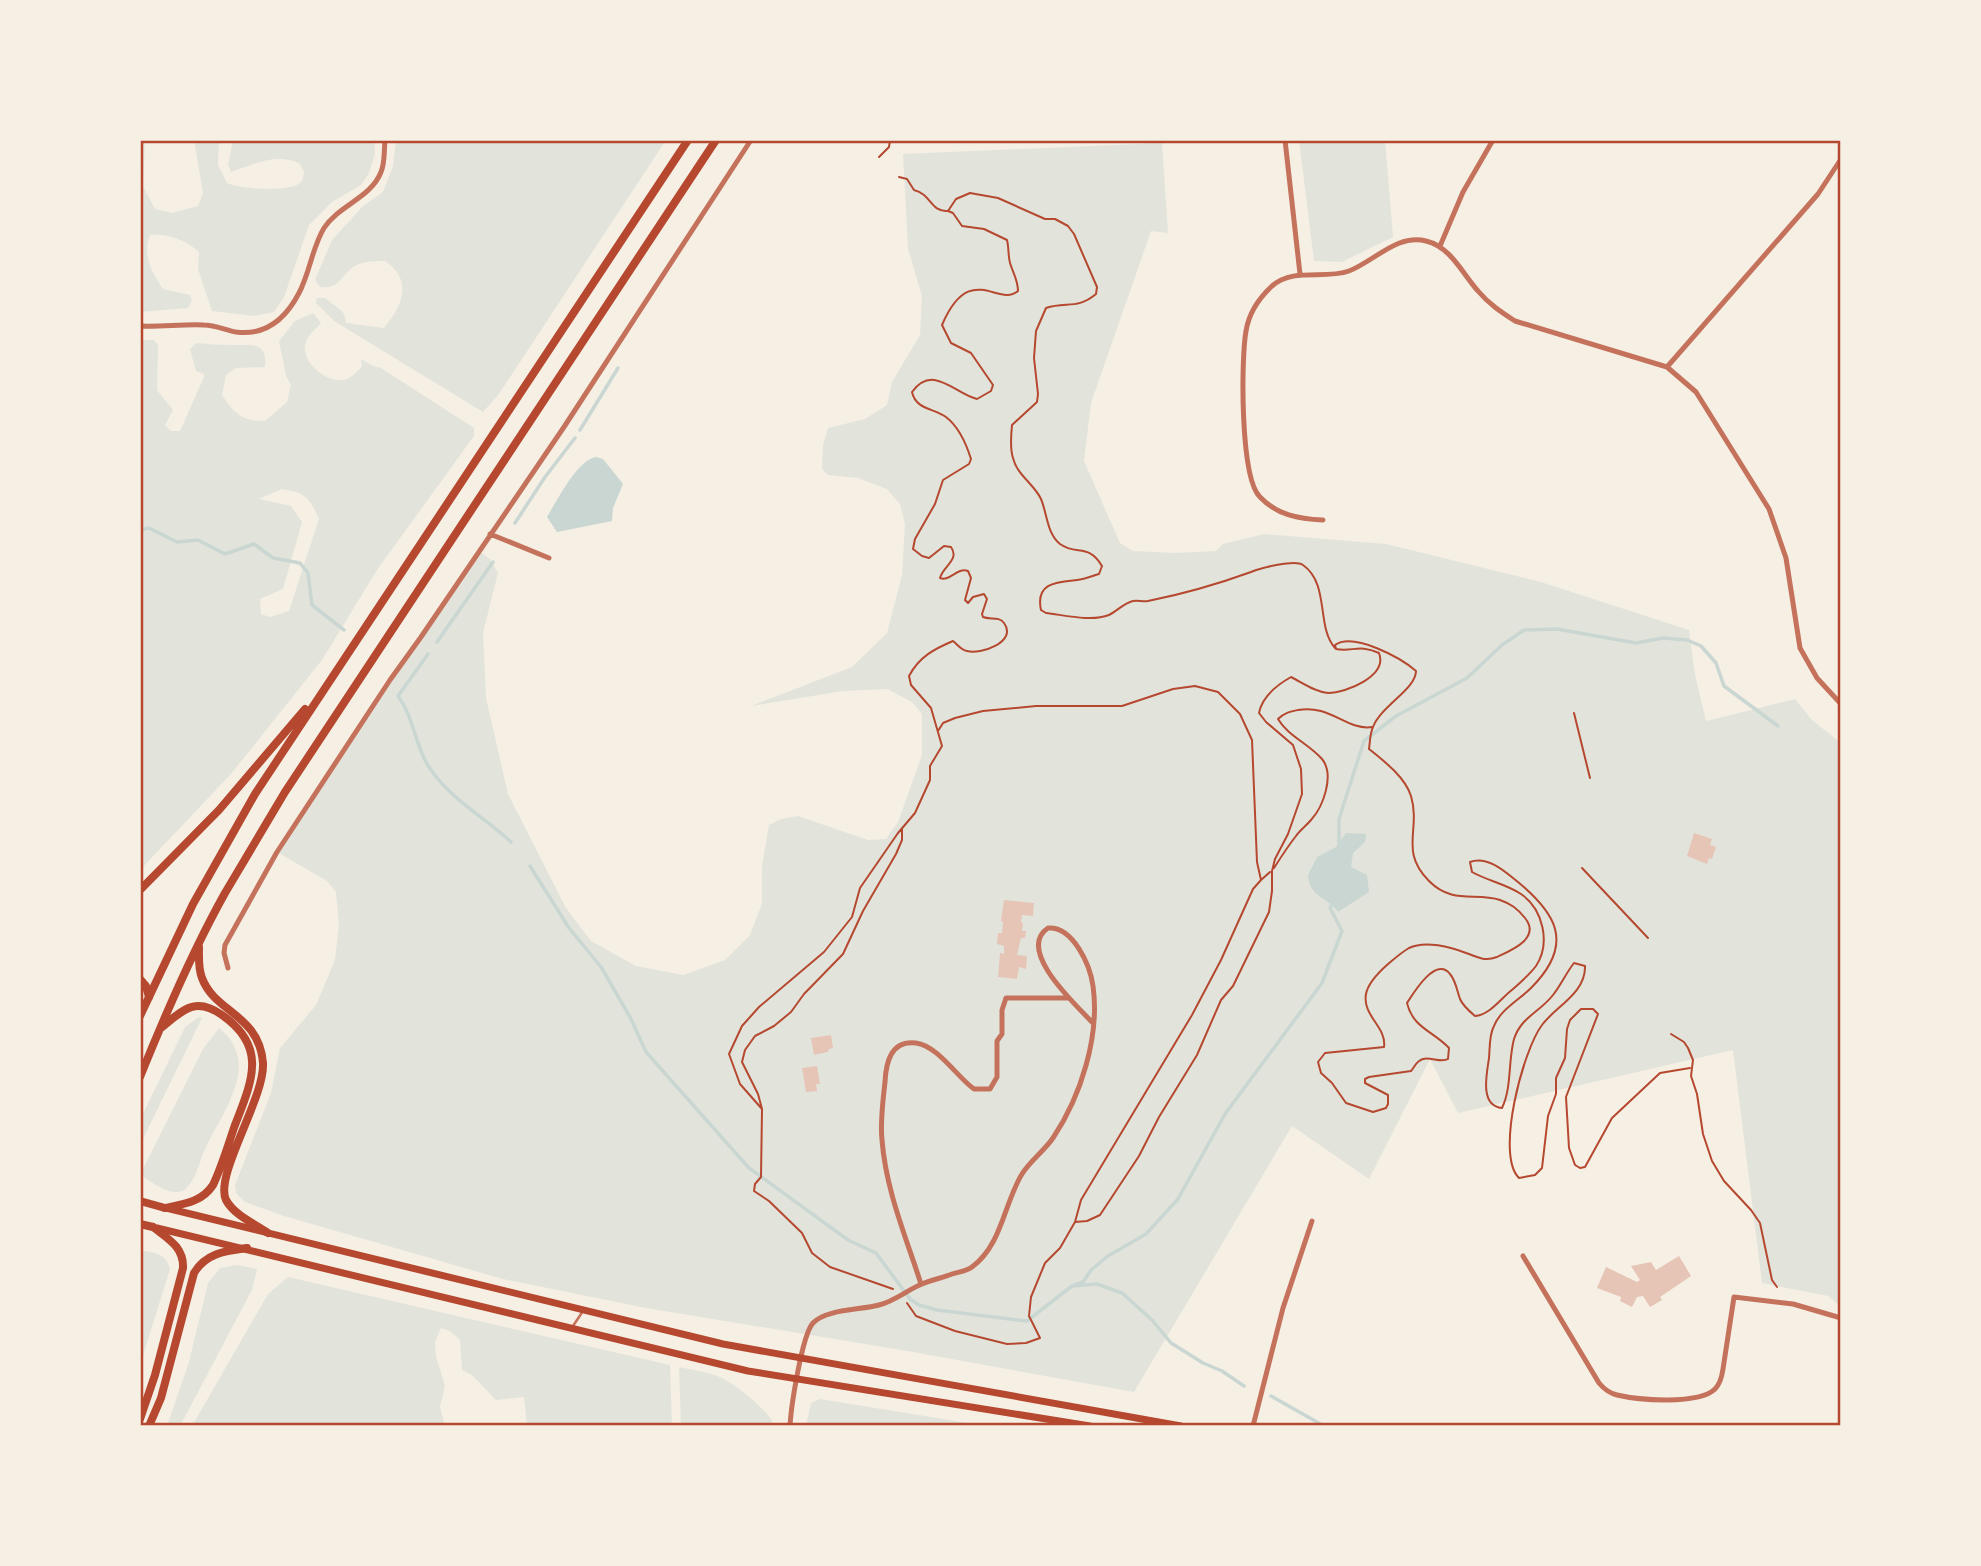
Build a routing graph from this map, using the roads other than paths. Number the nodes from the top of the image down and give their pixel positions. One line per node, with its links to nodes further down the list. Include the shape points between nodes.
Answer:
1 (385, 140): 10 (street, via 379,177 326,225 290,310 277,322 250,332 206,325)
2 (688, 140): 15 (main road)
3 (716, 140): 18 (main road, via 323,732)
4 (751, 140): 13 (street)
5 (1285, 140): 9 (street)
6 (1493, 140): 8 (street, via 1463,192)
7 (1841, 159): 11 (street, via 1818,194)
8 (1440, 246): 9 (street, via 1411,239 1349,271); 11 (street, via 1496,309 1515,321)
9 (1300, 274): 12 (street, via 1275,284 1253,308 1246,330 1243,377 1245,435 1251,483 1258,496 1282,514)
10 (140, 326)
11 (1667, 367): 16 (street, via 1707,407 1769,509 1786,558 1800,648 1817,678)
12 (1323, 520)
13 (490, 534): 14 (street); 19 (street, via 277,852 225,945)
14 (549, 558)
15 (327, 683): 17 (main road, via 219,810); 21 (main road, via 255,794 193,904)
16 (1841, 704)
17 (140, 890)
18 (200, 944): 25 (main road); 32 (main road, via 199,967 206,986 246,1023 261,1050 261,1081 224,1191 234,1210)
19 (228, 968)
20 (140, 979): 21 (main road)
21 (149, 997): 23 (main road)
22 (1068, 998): 24 (street); 24 (street, via 1040,954 1040,936 1048,928 1063,931 1086,961 1093,982); 35 (street, via 1006,998 997,1077 990,1089 974,1089 921,1044 900,1045 891,1054 881,1139 894,1207)
23 (140, 1016)
24 (1093, 1023): 35 (street, via 1074,1102 1052,1139 1022,1174 990,1248 971,1268)
25 (159, 1030): 26 (main road); 28 (main road, via 190,1007 206,1006 242,1032 253,1063 250,1086 213,1185 197,1200)
26 (140, 1077)
27 (140, 1202): 28 (main road)
28 (165, 1208): 32 (main road)
29 (1312, 1221): 46 (street, via 1283,1308)
30 (140, 1224): 31 (main road)
31 (153, 1227): 33 (main road); 41 (main road, via 176,1245 183,1268)
32 (268, 1233): 36 (main road)
33 (247, 1248): 38 (main road); 42 (main road, via 216,1253 194,1273 161,1398)
34 (1523, 1256): 37 (street, via 1599,1383 1616,1395 1689,1398 1715,1389 1723,1368 1734,1297 1793,1304)
35 (921, 1284): 39 (street, via 881,1305 818,1318 806,1335)
36 (583, 1311): 38 (lane); 39 (main road)
37 (1841, 1318)
38 (571, 1329): 40 (main road)
39 (801, 1359): 40 (street); 45 (main road)
40 (797, 1379): 43 (street); 44 (main road)
41 (140, 1419)
42 (149, 1426)
43 (790, 1426)
44 (1090, 1426)
45 (1181, 1426)
46 (1253, 1426)

